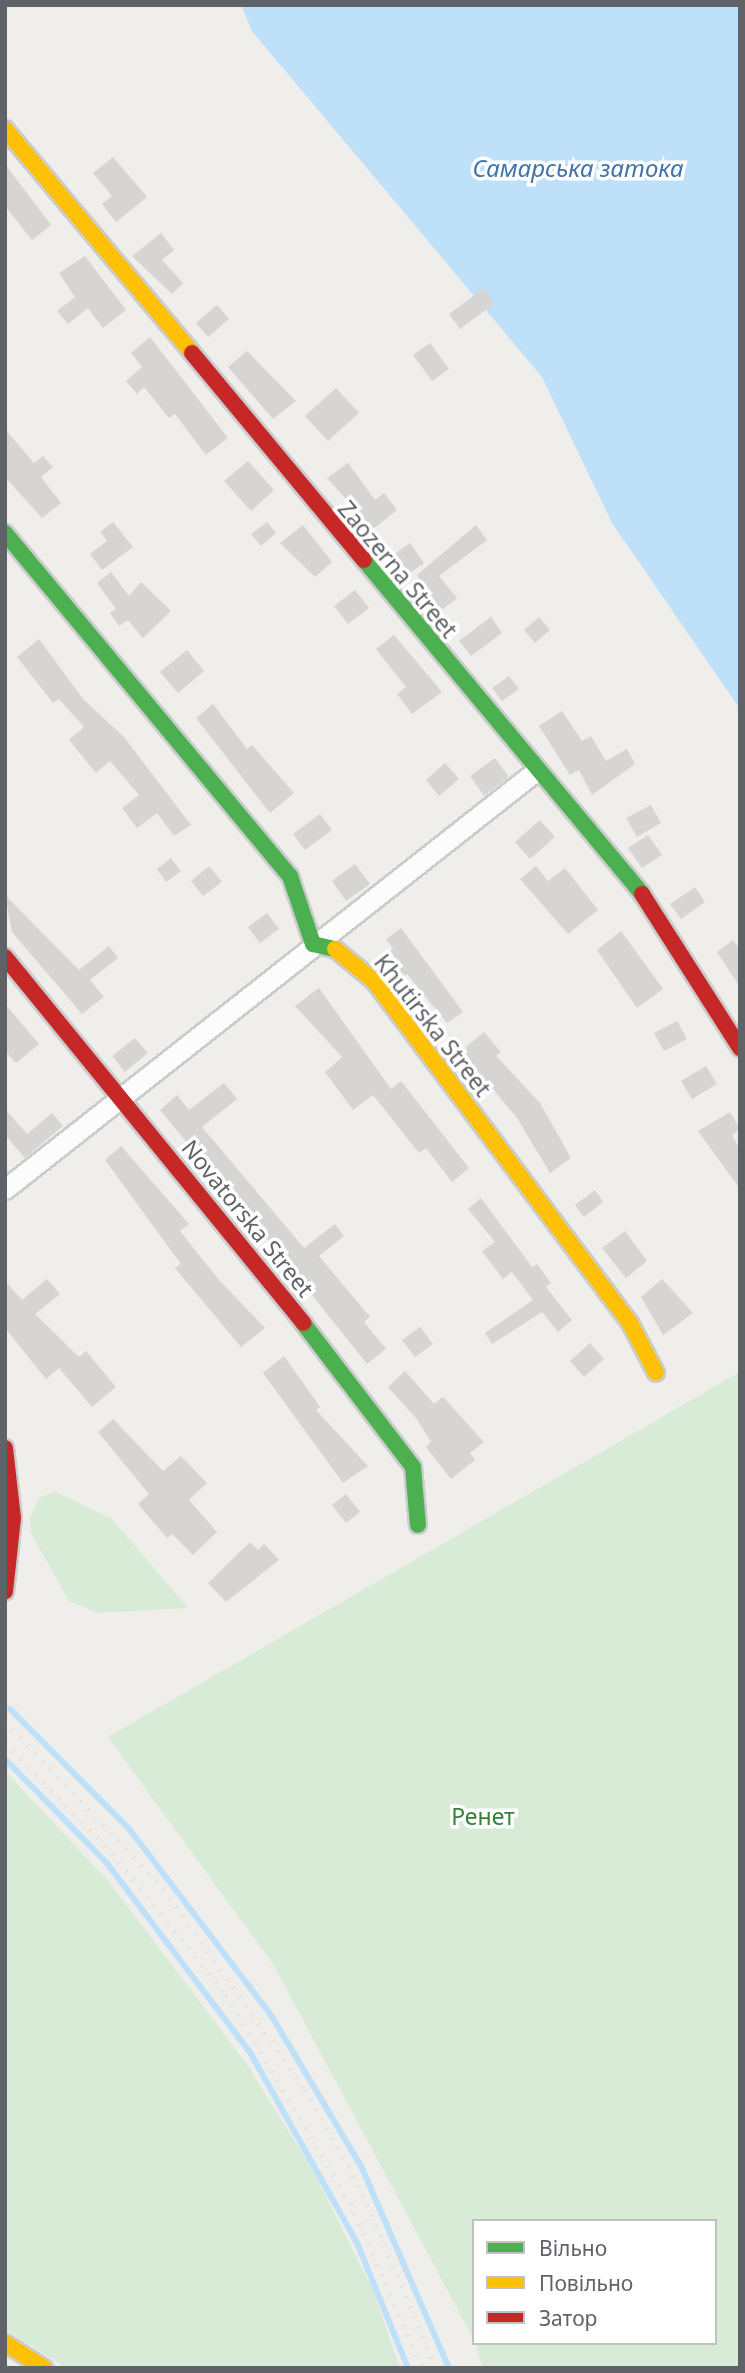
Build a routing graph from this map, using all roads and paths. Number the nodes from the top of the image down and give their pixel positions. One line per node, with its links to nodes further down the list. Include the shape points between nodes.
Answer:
1 (5, 129): 3 (street, Zaozerna Street)
2 (5, 533): 4 (street, via 290,876)
3 (536, 771): 4 (street); 6 (street, Zaozerna Street, via 643,896)
4 (313, 944): 7 (street); 9 (street, Khutirska Street, via 345,951 374,981 630,1323)
5 (5, 957): 7 (street, Novatorska Street)
6 (740, 1048)
7 (120, 1097): 8 (street); 12 (street, Novatorska Street, via 413,1468)
8 (5, 1189)
9 (656, 1373)
10 (5, 1448): 11 (street)
11 (9, 1516): 13 (street)
12 (418, 1525)
13 (5, 1592)
14 (5, 2343): 15 (street)
15 (44, 2368)

